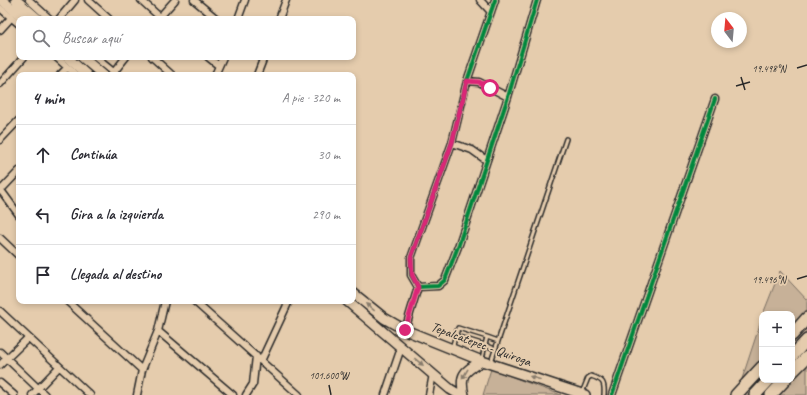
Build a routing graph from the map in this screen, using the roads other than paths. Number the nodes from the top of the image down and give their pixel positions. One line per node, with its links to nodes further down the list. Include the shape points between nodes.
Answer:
1 (2, 0): 16 (main road)
2 (16, 0): 17 (main road)
3 (29, 0): 18 (street)
4 (75, 0): 19 (street)
5 (88, 0): 20 (street)
6 (141, 0): 21 (street)
7 (194, 0): 23 (street)
8 (245, 0): 24 (street)
9 (286, 0): 25 (street)
10 (480, 0): 15 (street)
11 (495, 0): 15 (street)
12 (537, 0): 52 (street)
13 (174, 1): 22 (street)
14 (0, 8): 26 (street)
15 (491, 12): 50 (street)
16 (21, 16)
17 (35, 16)
18 (47, 16)
19 (62, 16)
20 (106, 16)
21 (158, 16)
22 (162, 16)
23 (213, 16)
24 (239, 16)
25 (280, 16)
26 (11, 18): 27 (street); 28 (street)
27 (16, 22)
28 (0, 30)
29 (21, 60): 51 (street)
30 (59, 60): 40 (street)
31 (70, 60): 43 (main road)
32 (86, 60): 44 (main road)
33 (99, 60): 45 (street)
34 (124, 60): 46 (street)
35 (155, 60): 47 (street)
36 (212, 60): 39 (street)
37 (221, 60): 39 (street)
38 (263, 60): 49 (street)
39 (219, 66): 48 (street)
40 (67, 68): 41 (street); 42 (street)
41 (63, 72)
42 (72, 72)
43 (84, 72)
44 (100, 72)
45 (113, 72)
46 (116, 72)
47 (169, 72)
48 (216, 72)
49 (258, 72)
50 (467, 81): 52 (street, via 479,82); 57 (street)
51 (0, 84)
52 (508, 98): 58 (street)
53 (715, 99): 119 (street)
54 (16, 123): 55 (street)
55 (0, 140)
56 (566, 140): 84 (lane)
57 (452, 143): 58 (street, via 472,150); 64 (street, via 411,258 412,275)
58 (486, 160): 64 (street, via 445,280 438,286)
59 (16, 174): 60 (street)
60 (0, 190): 61 (street)
61 (16, 211)
62 (0, 238): 63 (street)
63 (16, 253)
64 (418, 287): 75 (street)
65 (356, 296): 72 (main road, Tepalcatepec - Quiroga, one-way to 65)
66 (70, 304): 98 (street)
67 (164, 304): 76 (street)
68 (197, 304): 93 (street)
69 (287, 304): 93 (street)
70 (350, 304): 74 (main road)
71 (0, 312): 81 (street)
72 (384, 318): 74 (main road); 75 (main road, Tepalcatepec - Quiroga)
73 (807, 318): 77 (highway)
74 (377, 327): 86 (main road)
75 (405, 330): 88 (main road, Tepalcatepec - Quiroga)
76 (158, 331): 98 (street); 111 (street)
77 (795, 332)
78 (475, 333): 79 (lane, via 458,328); 80 (lane); 83 (lane)
79 (456, 336): 83 (lane); 88 (lane)
80 (487, 337): 84 (lane); 85 (lane)
81 (28, 338): 92 (street); 96 (street)
82 (807, 340): 90 (highway)
83 (473, 341): 85 (lane)
84 (498, 341): 87 (lane)
85 (485, 345): 87 (lane); 94 (lane)
86 (401, 348): 100 (main road, one-way to 100); 114 (street)
87 (495, 349): 94 (lane)
88 (452, 350): 94 (main road, Tepalcatepec - Quiroga)
89 (0, 352): 92 (street)
90 (795, 353)
91 (807, 357): 97 (highway)
92 (7, 358): 95 (street); 104 (street)
93 (258, 358): 112 (street, via 253,384); 113 (street)
94 (486, 362): 105 (main road, Tepalcatepec - Quiroga, one-way to 94); 117 (main road, one-way to 117, via 469,368 464,374 461,382)
95 (0, 365)
96 (59, 367): 104 (street); 109 (street)
97 (795, 369)
98 (142, 370): 110 (street)
99 (759, 370): 120 (highway)
100 (433, 374): 115 (street); 116 (main road)
101 (0, 383): 106 (street)
102 (766, 383): 121 (highway)
103 (782, 383): 122 (highway)
104 (38, 388): 107 (street); 108 (street)
105 (583, 394): 118 (lane, via 591,376 602,380)
106 (14, 395)
107 (32, 395)
108 (45, 395)
109 (90, 395)
110 (137, 395)
111 (233, 395)
112 (246, 395)
113 (299, 395)
114 (385, 395)
115 (429, 395)
116 (460, 395)
117 (464, 395)
118 (604, 395)
119 (612, 395)
120 (736, 395)
121 (755, 395)
122 (770, 395)

